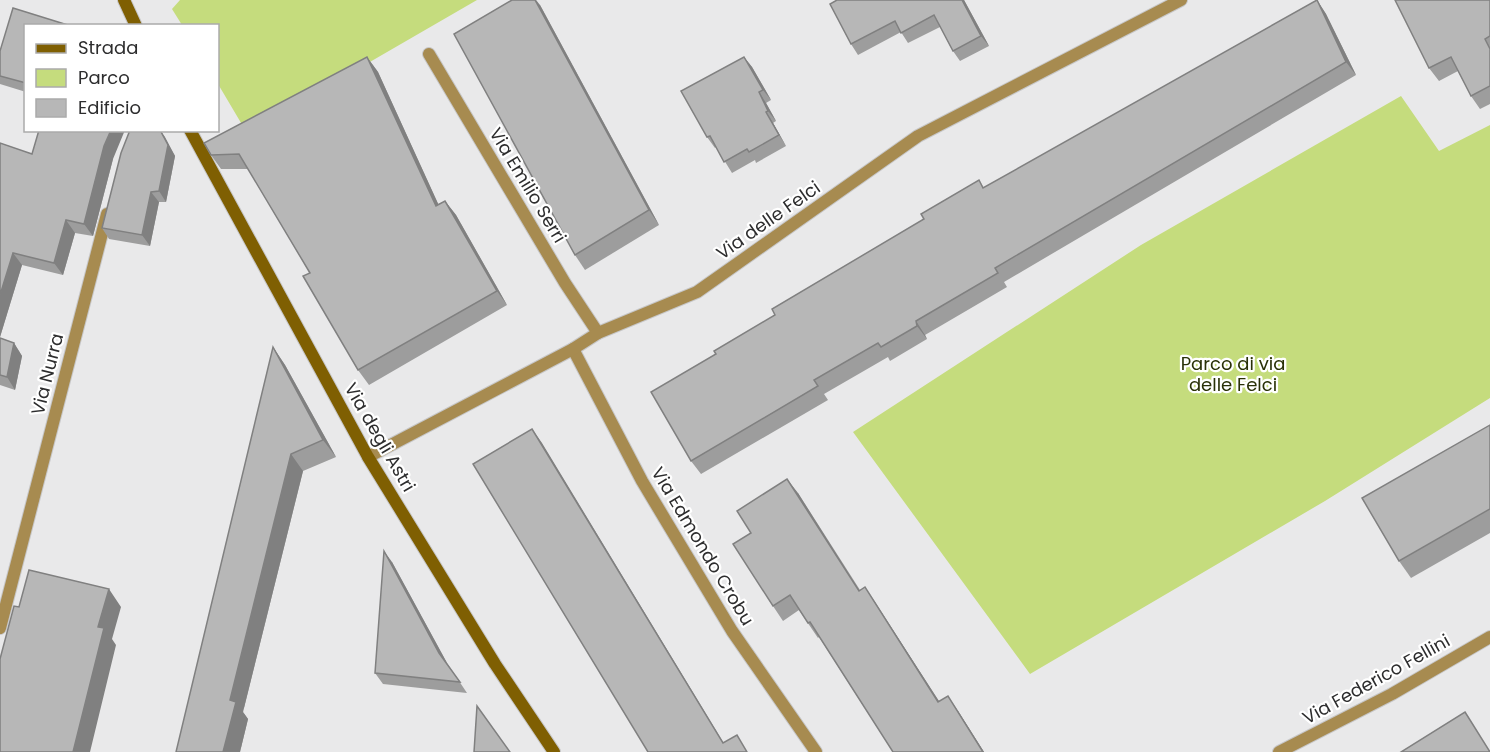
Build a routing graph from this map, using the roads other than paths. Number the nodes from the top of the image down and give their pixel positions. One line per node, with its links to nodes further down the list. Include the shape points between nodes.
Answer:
1 (124, 0): 3 (street)
2 (1181, 0): 7 (street, Via delle Felci, via 918,136 697,292)
3 (135, 24)
4 (429, 54): 7 (street, Via Emilio Serri)
5 (191, 132): 9 (street, Via degli Astri)
6 (109, 207): 10 (street, Via Nurra)
7 (598, 333): 8 (street, Via delle Felci)
8 (573, 349): 9 (street, Via delle Felci); 13 (street, Via Edmondo Crobu, via 642,481 726,621)
9 (368, 457): 12 (street, Via degli Astri)
10 (0, 628)
11 (1490, 637): 14 (street, Via Federico Fellini, via 1392,694)
12 (554, 752)
13 (816, 752)
14 (1279, 752)

